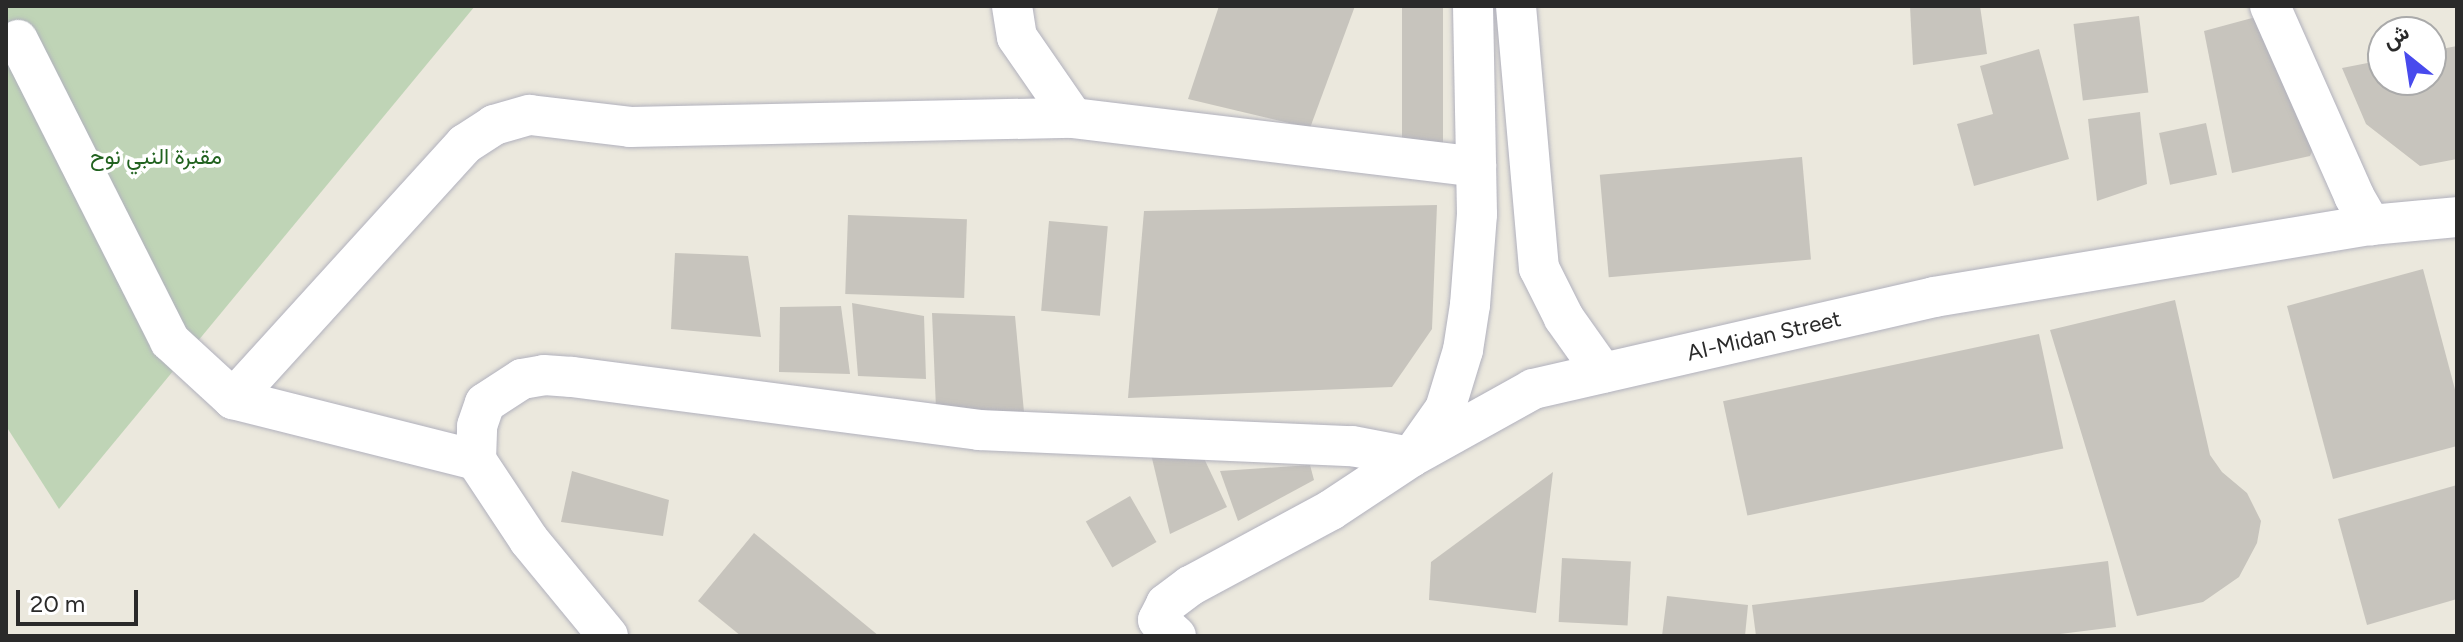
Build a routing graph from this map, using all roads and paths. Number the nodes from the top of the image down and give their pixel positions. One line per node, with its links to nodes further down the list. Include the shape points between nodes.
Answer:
1 (1012, 6): 6 (street, via 1017,37)
2 (1473, 6): 7 (street)
3 (1516, 6): 10 (street, via 1539,268 1564,318)
4 (2270, 6): 9 (street)
5 (18, 40): 11 (street, via 170,341)
6 (1073, 118): 7 (street); 11 (street, via 630,127 530,115 494,125 454,155)
7 (1476, 167): 12 (street, via 1477,214 1463,350 1445,409)
8 (2457, 217): 9 (street, AI-Midan Street)
9 (2371, 225): 10 (street, AI-Midan Street, via 1934,297)
10 (1603, 373): 12 (street, AI-Midan Street, via 1533,389)
11 (233, 399): 13 (street)
12 (1411, 457): 13 (street, via 1352,446 979,430 544,375 522,379 485,403 477,426); 15 (street, AI-Midan Street, via 1331,510 1166,604 1158,620)
13 (476, 460): 14 (street, via 529,540)
14 (608, 636)
15 (1176, 636)

